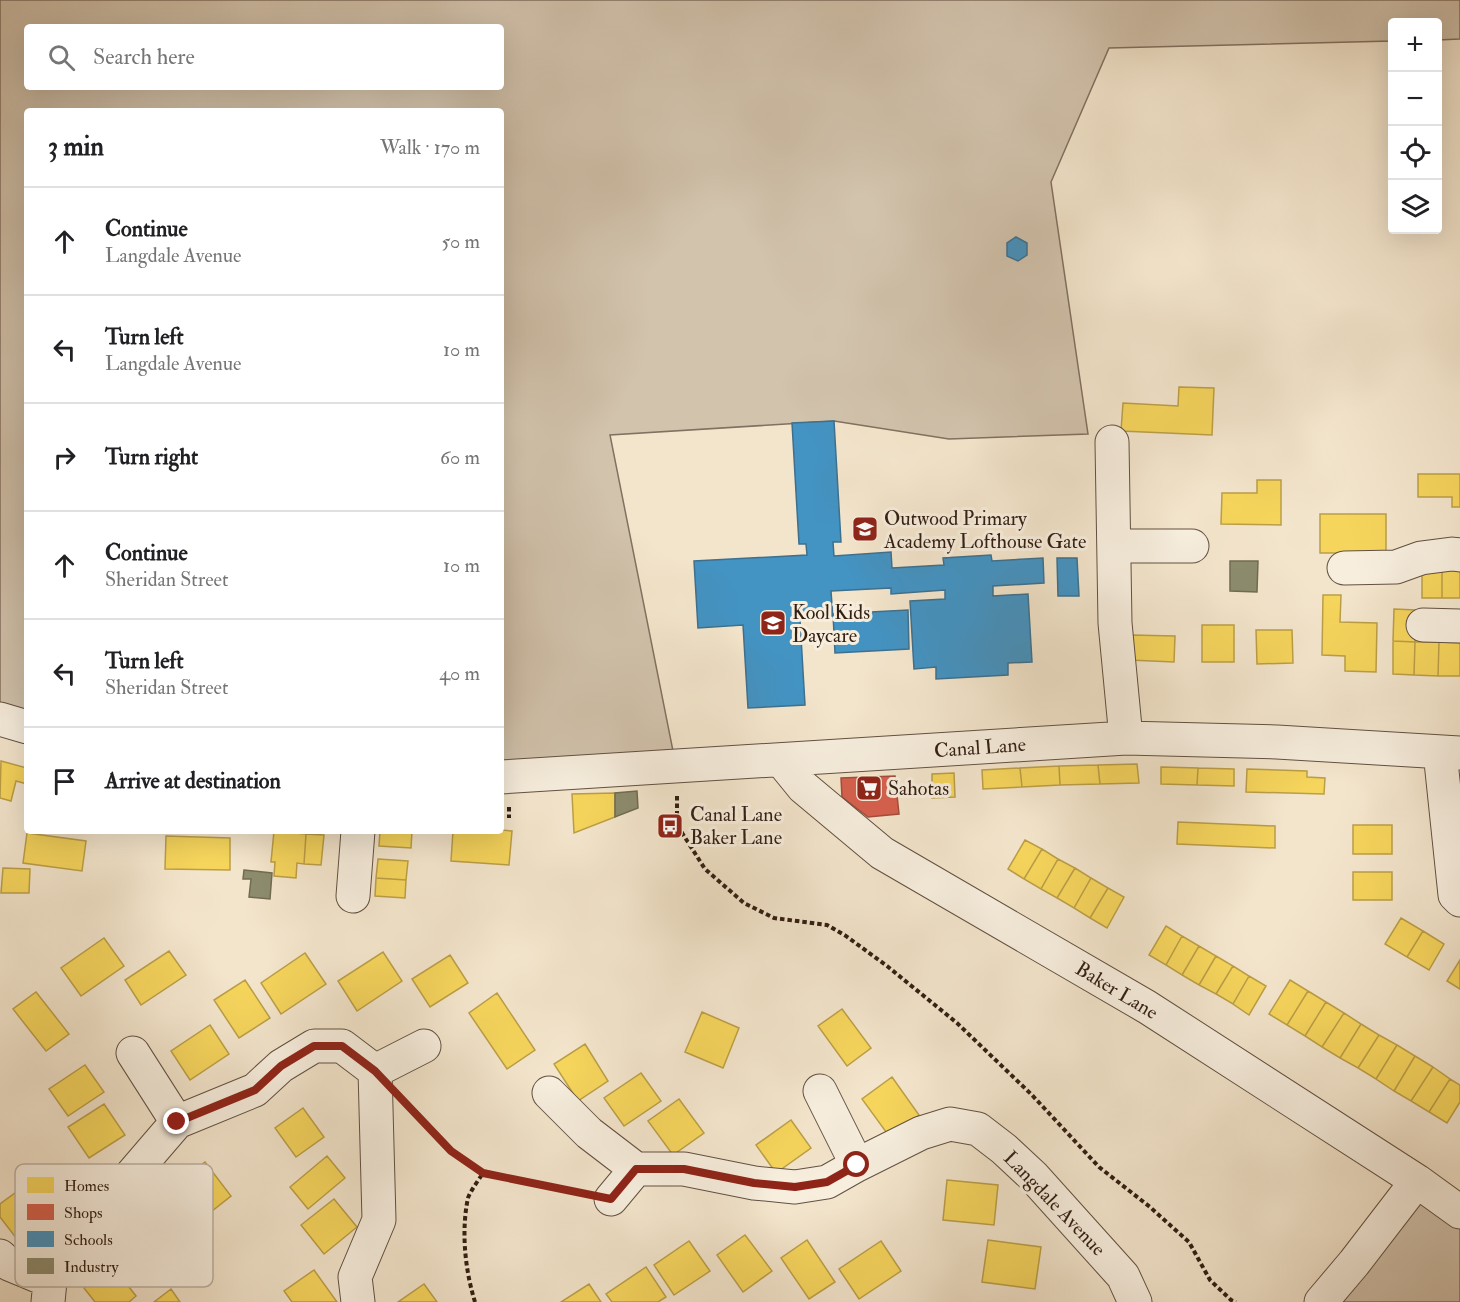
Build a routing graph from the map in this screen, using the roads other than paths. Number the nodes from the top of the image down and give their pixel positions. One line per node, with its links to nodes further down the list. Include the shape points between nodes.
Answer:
1 (1112, 442): 2 (street)
2 (1114, 546): 3 (street); 10 (street, via 1115,623)
3 (1192, 546)
4 (1460, 555): 5 (street, via 1420,558 1396,567)
5 (1344, 568)
6 (1423, 625): 7 (street)
7 (1460, 626)
8 (0, 719): 9 (street)
9 (24, 726)
10 (1126, 738): 11 (street, Canal Lane); 12 (street, Canal Lane)
11 (1450, 753): 16 (street, via 1455,895)
12 (781, 760): 13 (street, Canal Lane); 26 (street, Baker Lane, via 803,787 882,853 1147,1007)
13 (504, 777)
14 (358, 834): 15 (street)
15 (353, 896)
16 (1460, 900)
17 (424, 1046): 19 (street)
18 (133, 1053): 22 (street)
19 (375, 1071): 22 (street, via 342,1046 314,1046 281,1066 255,1090); 31 (street, via 379,1220 355,1276)
20 (820, 1092): 24 (street)
21 (549, 1093): 25 (street, via 589,1133)
22 (177, 1122): 23 (street)
23 (141, 1164)
24 (857, 1165): 25 (street, Langdale Avenue, via 827,1182 795,1187 684,1169); 32 (street, Langdale Avenue, via 921,1133 950,1124 978,1130 1033,1176 1123,1276)
25 (636, 1169): 27 (street)
26 (1417, 1181): 28 (street, Baker Lane); 33 (street)
27 (611, 1199)
28 (1460, 1212)
29 (0, 1256): 30 (street)
30 (15, 1268)
31 (358, 1302)
32 (1135, 1302)
33 (1321, 1302)

